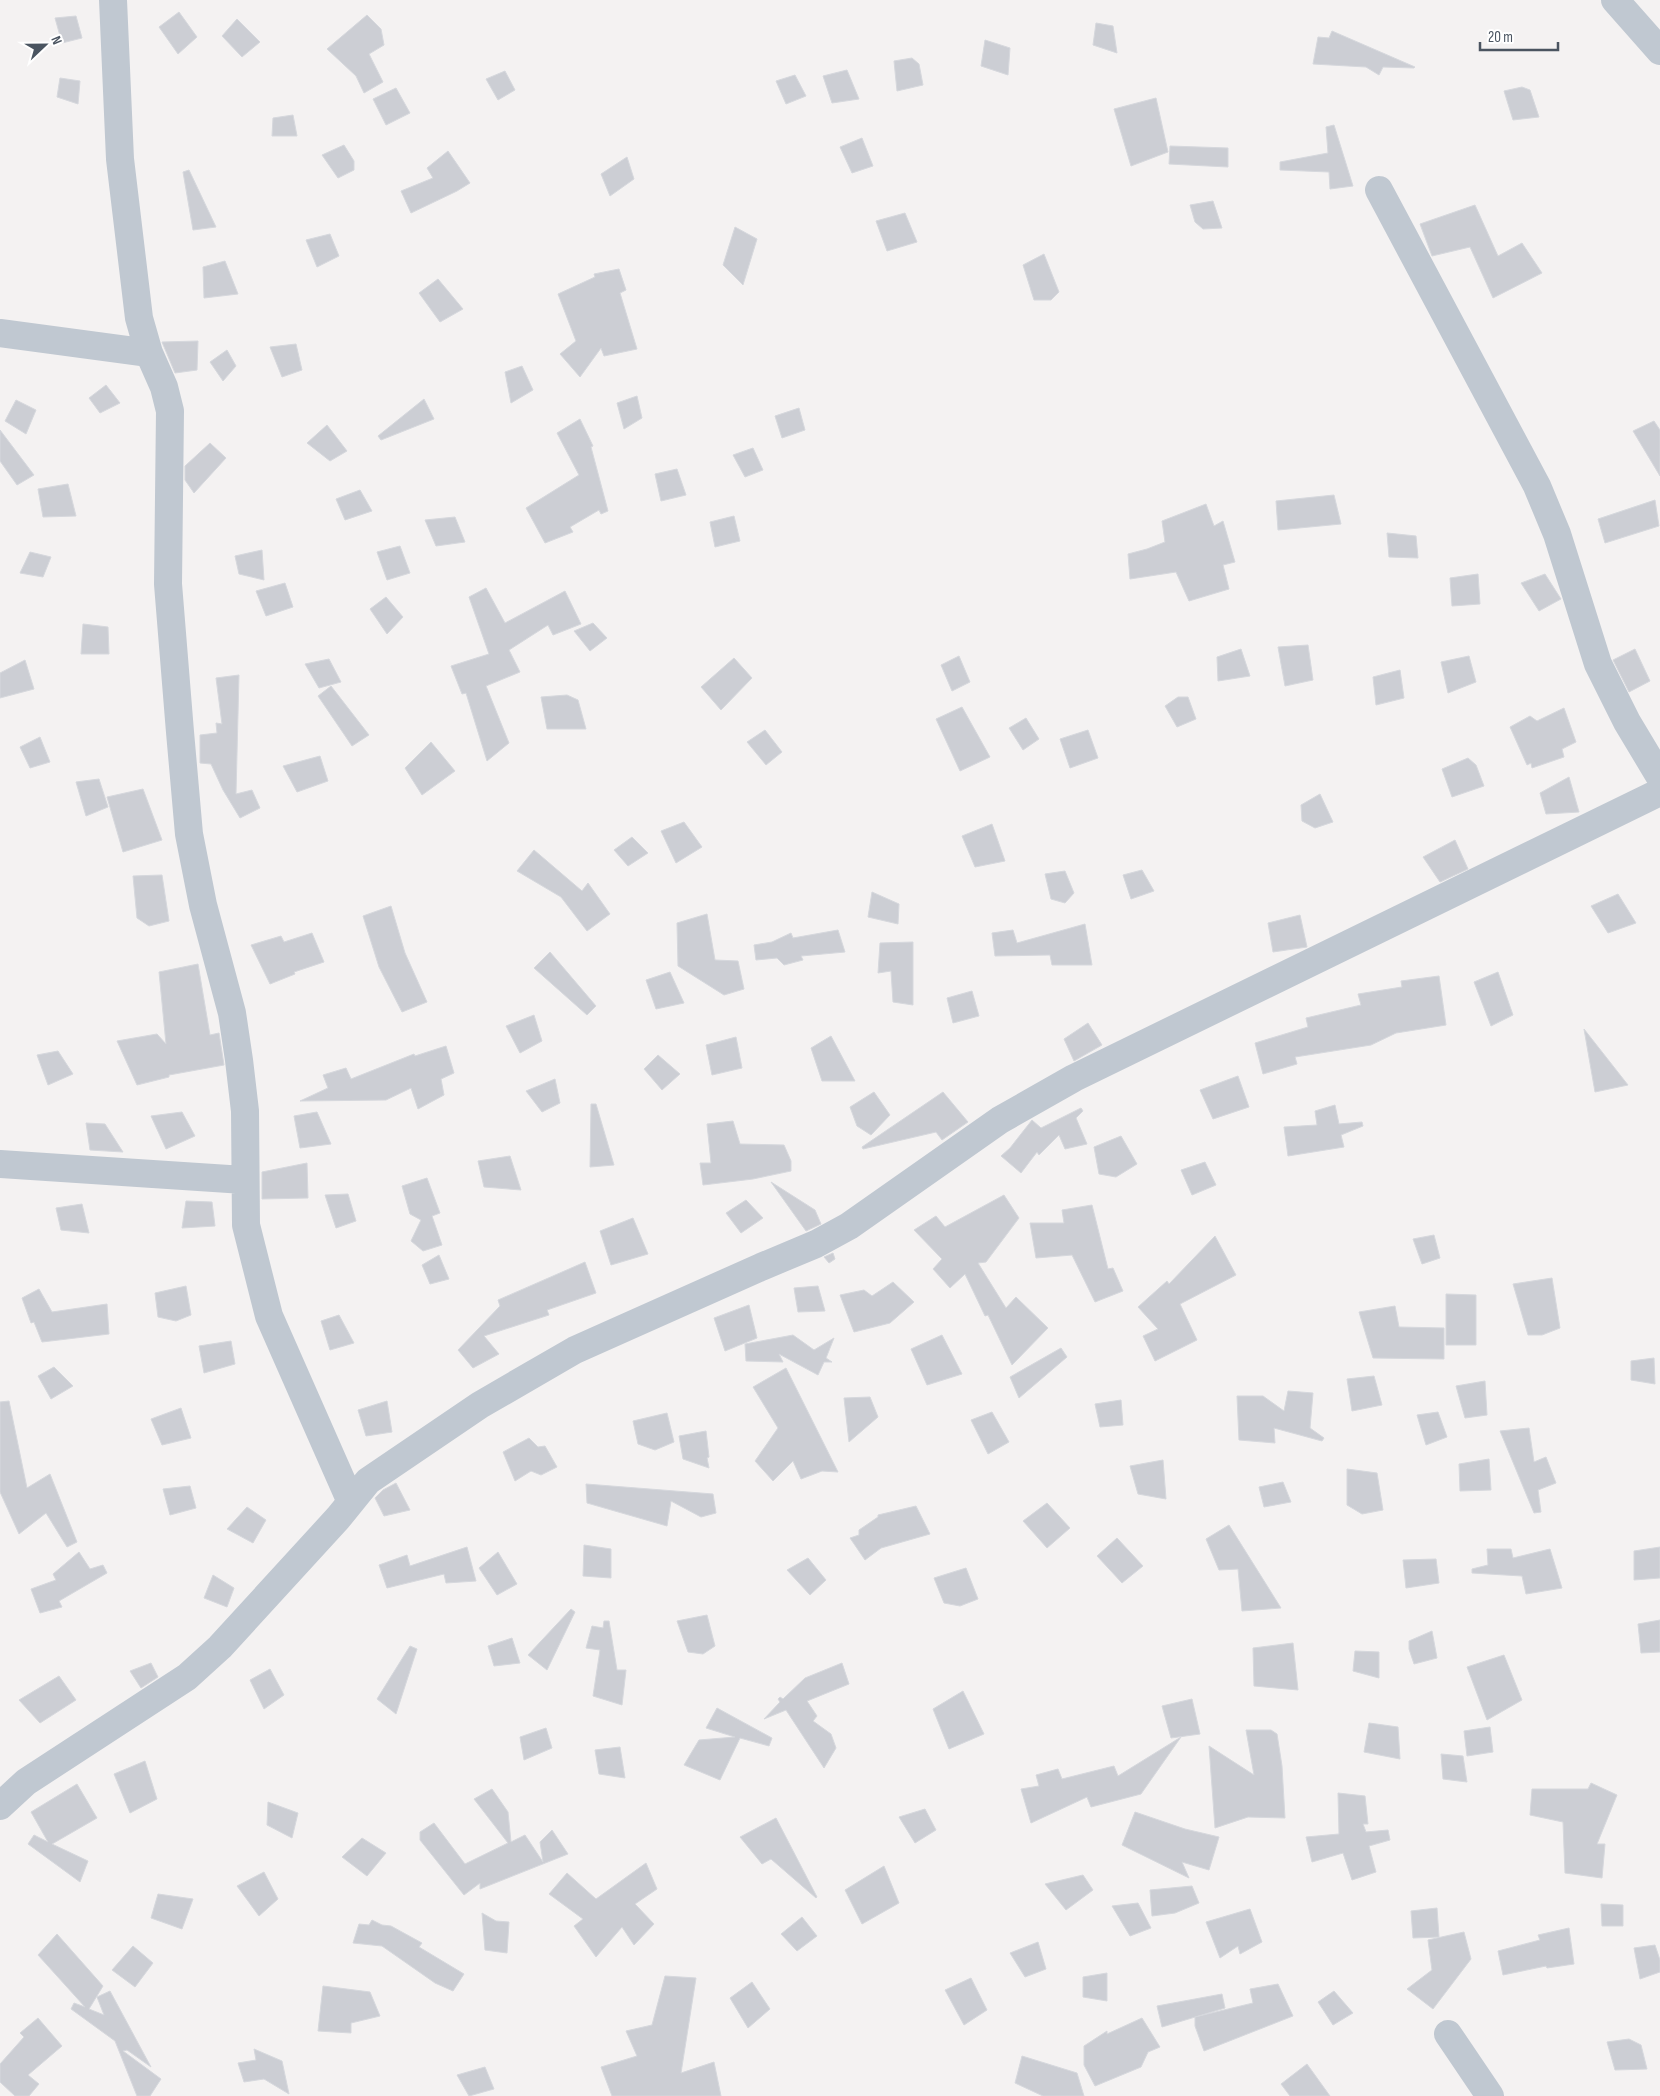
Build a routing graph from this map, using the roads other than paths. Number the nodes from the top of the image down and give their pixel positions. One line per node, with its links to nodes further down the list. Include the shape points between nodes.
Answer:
1 (113, 0): 6 (street, via 120,159 139,318)
2 (1615, 0): 3 (street)
3 (1660, 51)
4 (1379, 190): 7 (street, via 1537,486 1557,534 1598,664)
5 (0, 333): 6 (street)
6 (149, 353): 10 (street, via 164,387 170,411 168,584 190,834 202,905 232,1013 244,1111)
7 (1660, 777)
8 (1660, 792): 11 (street, via 1074,1078 1000,1120 849,1226 816,1244 575,1350 480,1405 368,1481)
9 (0, 1164): 10 (street)
10 (244, 1180): 11 (street, via 246,1225 269,1316)
11 (351, 1502): 12 (street, via 220,1648 187,1677 26,1782)
12 (0, 1806)
13 (1448, 2034): 14 (street)
14 (1490, 2096)

